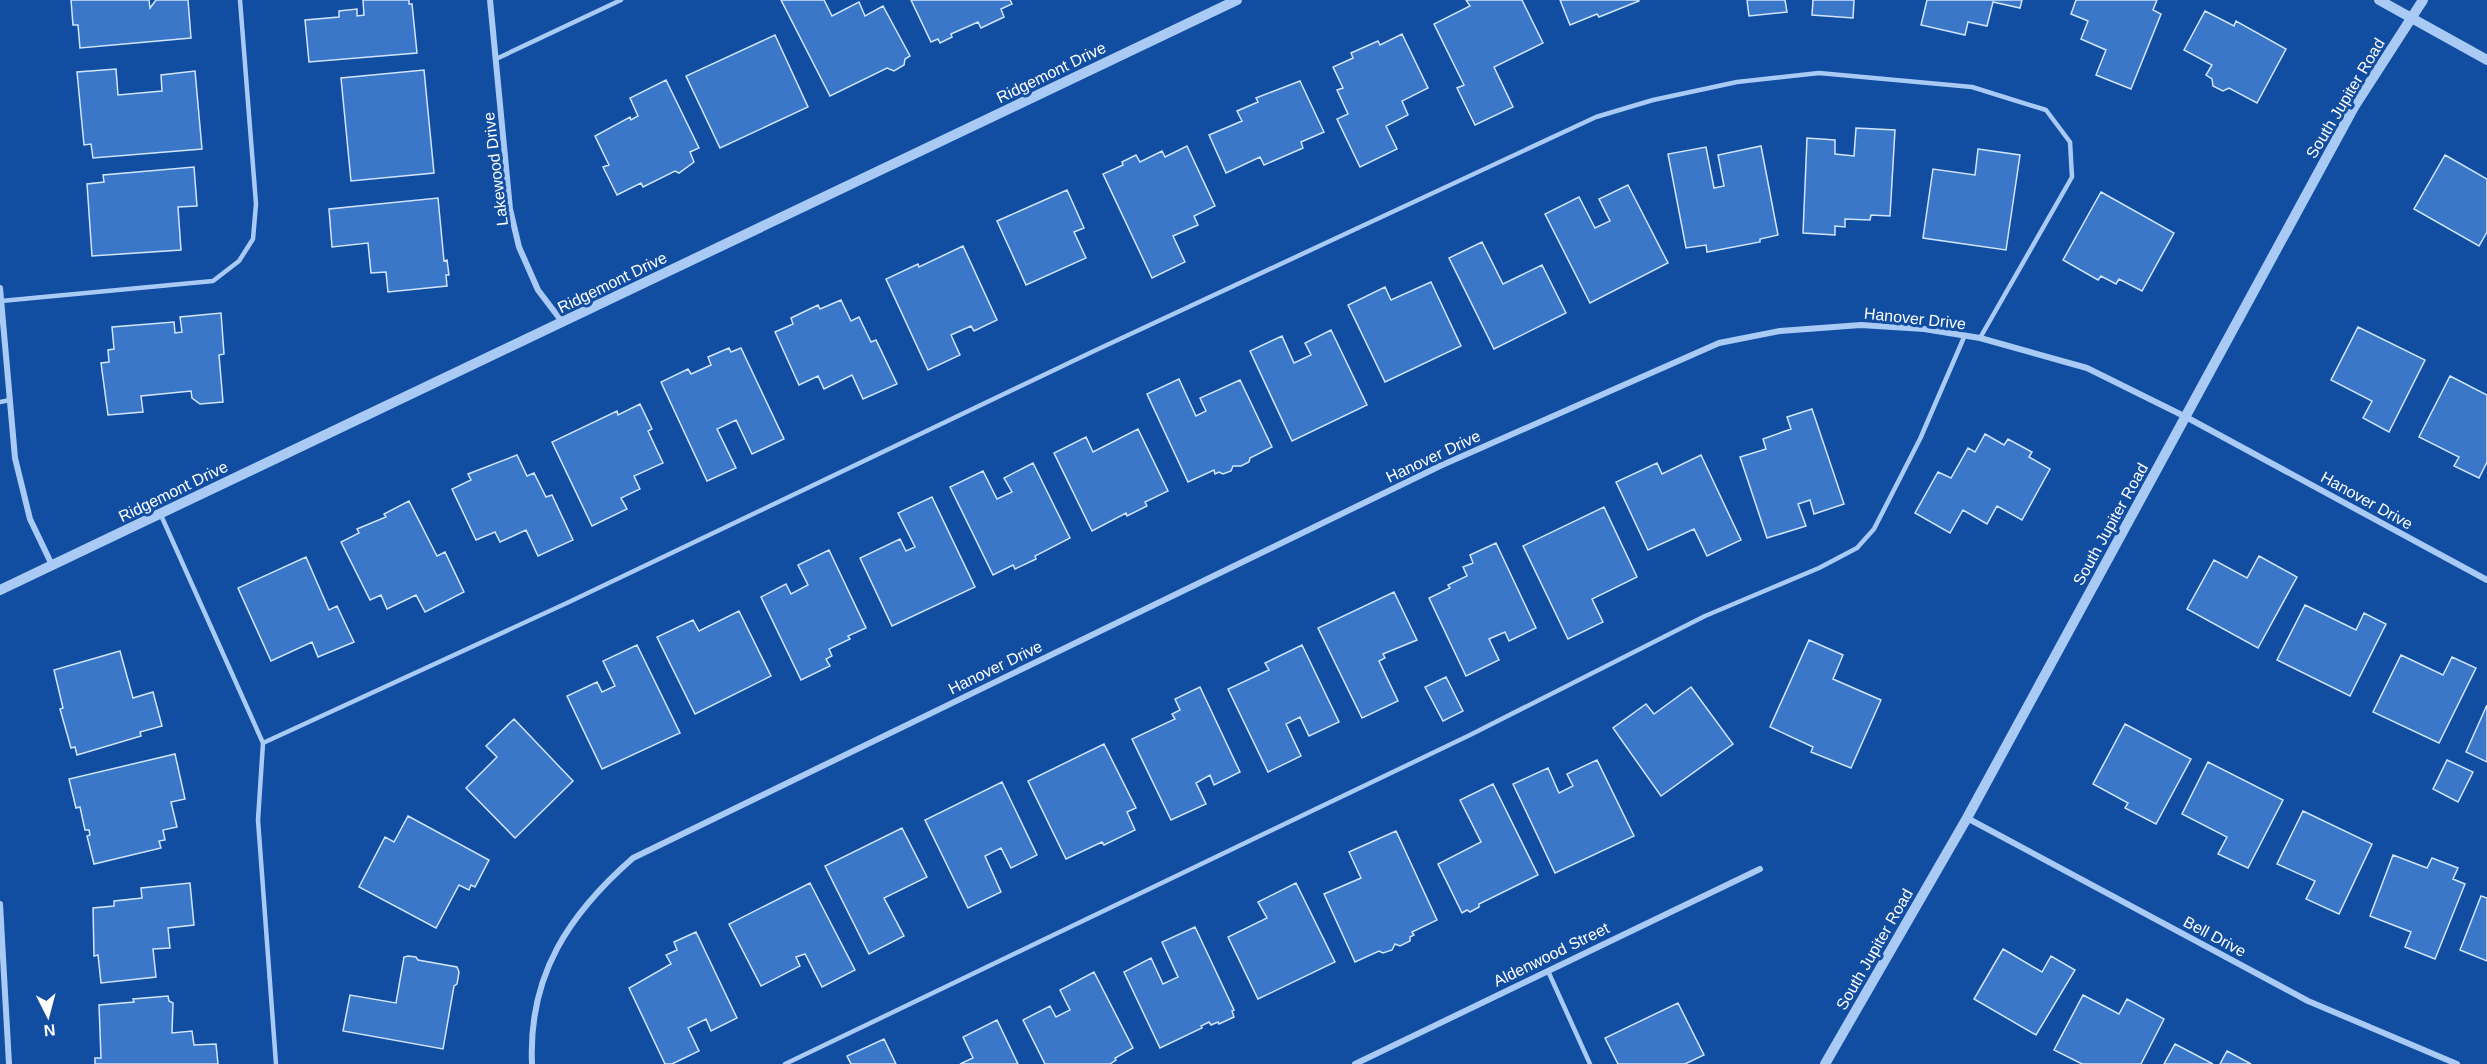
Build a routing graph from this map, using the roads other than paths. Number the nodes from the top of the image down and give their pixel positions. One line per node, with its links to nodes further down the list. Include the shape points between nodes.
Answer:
1 (240, 0): 11 (lane, via 256,204 253,239 239,261 213,281)
2 (490, 0): 8 (street, Lakewood Drive)
3 (621, 0): 8 (lane)
4 (1237, 0): 12 (street, Ridgemont Drive)
5 (2379, 0): 7 (street)
6 (2423, 0): 7 (street, South Jupiter Road)
7 (2411, 18): 9 (street); 17 (street, South Jupiter Road, via 2354,107)
8 (496, 59): 12 (street, Lakewood Drive, via 510,209 519,247 538,290)
9 (2487, 60)
10 (0, 288): 11 (street)
11 (1, 301): 15 (street)
12 (563, 323): 18 (street, Ridgemont Drive)
13 (1965, 335): 14 (street, Hanover Drive); 29 (street, Hanover Drive, via 1861,325 1780,331 1719,343 1440,466 633,858 581,910 553,955 533,1024); 30 (lane, via 1915,449 1874,529 1857,548 1705,616 1470,735)
14 (1980, 338): 17 (street, Hanover Drive, via 2087,368); 22 (lane, via 2072,177 2070,142 2046,110 1972,87 1819,73 1737,82 1653,100 1585,122)
15 (10, 400): 16 (lane); 19 (street, via 15,458 30,519)
16 (0, 402)
17 (2186, 417): 20 (street, Hanover Drive); 23 (street, South Jupiter Road)
18 (160, 513): 19 (street, Ridgemont Drive); 22 (lane)
19 (52, 565): 21 (street, Ridgemont Drive)
20 (2487, 580)
21 (0, 590)
22 (263, 743): 28 (lane, via 258,820)
23 (1967, 818): 33 (street, South Jupiter Road); 34 (street, Bell Drive, via 2308,1000)
24 (1760, 868): 26 (street, Aldenwood Street)
25 (0, 904): 27 (street)
26 (1548, 971): 31 (street, Aldenwood Street); 32 (lane)
27 (9, 1064)
28 (276, 1064)
29 (532, 1064)
30 (785, 1064)
31 (1355, 1064)
32 (1590, 1064)
33 (1825, 1064)
34 (2457, 1064)

